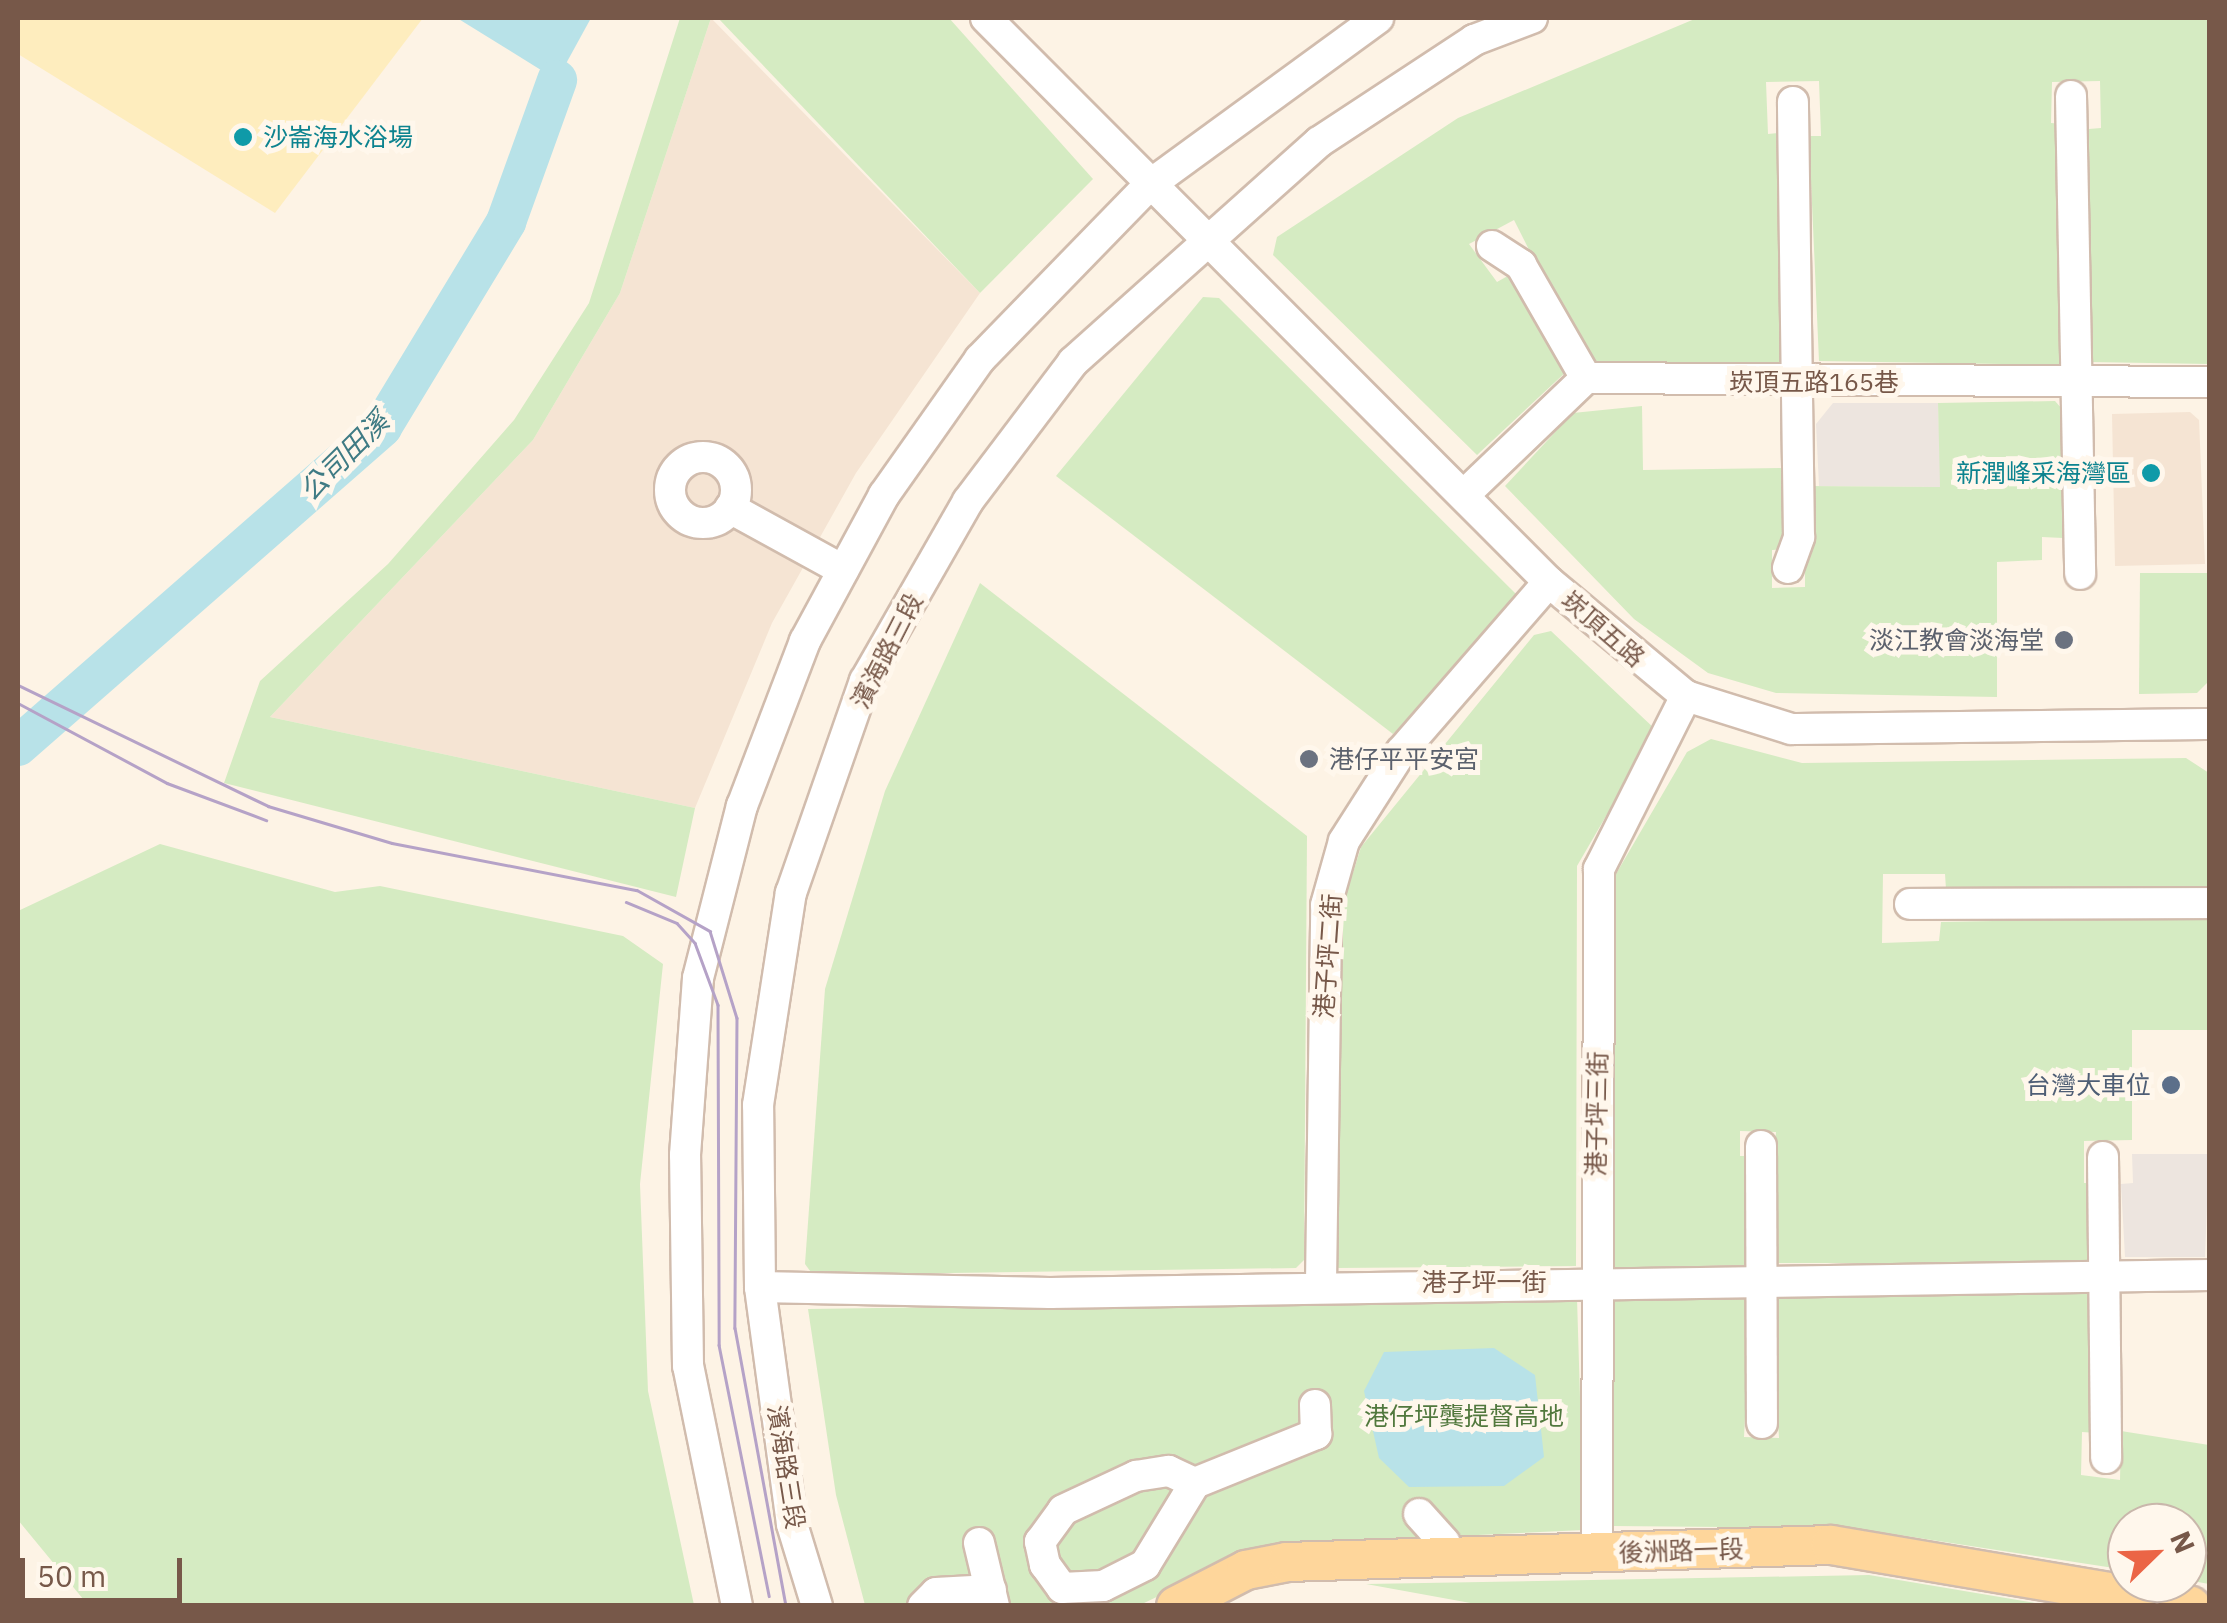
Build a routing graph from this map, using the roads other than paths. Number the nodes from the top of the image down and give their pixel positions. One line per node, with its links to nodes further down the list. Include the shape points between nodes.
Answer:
1 (986, 18): 6 (street, 崁頂五路)
2 (1378, 18): 6 (street)
3 (1532, 18): 7 (street, 濱海路三段, via 1474,40 1319,142)
4 (2071, 96): 10 (street)
5 (1794, 102): 12 (street)
6 (1148, 186): 7 (street, 崁頂五路); 16 (street, via 980,359)
7 (1200, 241): 13 (street, 崁頂五路); 30 (street, 濱海路三段, via 1073,362 968,501 866,682 791,893 758,1105)
8 (1492, 246): 9 (street, via 1521,265)
9 (1586, 378): 12 (street, 崁頂五路165巷); 13 (street)
10 (2076, 380): 11 (street, 崁頂五路165巷); 12 (street, 崁頂五路165巷); 17 (street)
11 (2210, 382)
12 (1797, 384): 15 (street, via 1800,537)
13 (1465, 494): 18 (street, 崁頂五路)
14 (730, 508): 16 (street)
15 (1788, 568)
16 (843, 570): 40 (street, via 804,641 742,806 698,978 685,1155 688,1366)
17 (2080, 574)
18 (1549, 582): 19 (street, 崁頂五路); 29 (street, 港子坪二街, via 1402,752 1344,841 1326,904)
19 (1686, 696): 20 (street, 崁頂五路, via 1791,729); 28 (street, 港子坪三街, via 1599,869)
20 (2210, 724)
21 (2210, 902): 22 (street)
22 (1910, 904)
23 (1761, 1146): 27 (street)
24 (2103, 1157): 25 (street)
25 (2105, 1274): 26 (street, 港子坪一街); 27 (street, 港子坪一街); 33 (street)
26 (2210, 1275)
27 (1760, 1278): 28 (street, 港子坪一街); 31 (street)
28 (1595, 1282): 29 (street, 港子坪一街); 38 (street, 港子坪三街)
29 (1321, 1283): 30 (street, 港子坪一街, via 1050,1293)
30 (760, 1287): 41 (street, 濱海路三段, via 792,1524)
31 (1762, 1423)
32 (1320, 1432): 34 (street)
33 (2106, 1458)
34 (1194, 1482): 34 (street, via 1169,1471 1136,1476 1063,1510 1030,1549 1062,1588 1102,1586 1145,1565)
35 (1419, 1514): 36 (street)
36 (1444, 1542)
37 (980, 1543): 39 (street)
38 (1598, 1554): 43 (main road, 後洲路一段, via 1287,1562 1246,1570); 44 (main road, 後洲路一段, via 1831,1545)
39 (992, 1598): 42 (street, via 936,1593)
40 (738, 1606)
41 (817, 1606)
42 (923, 1606)
43 (1176, 1606)
44 (2190, 1606)

